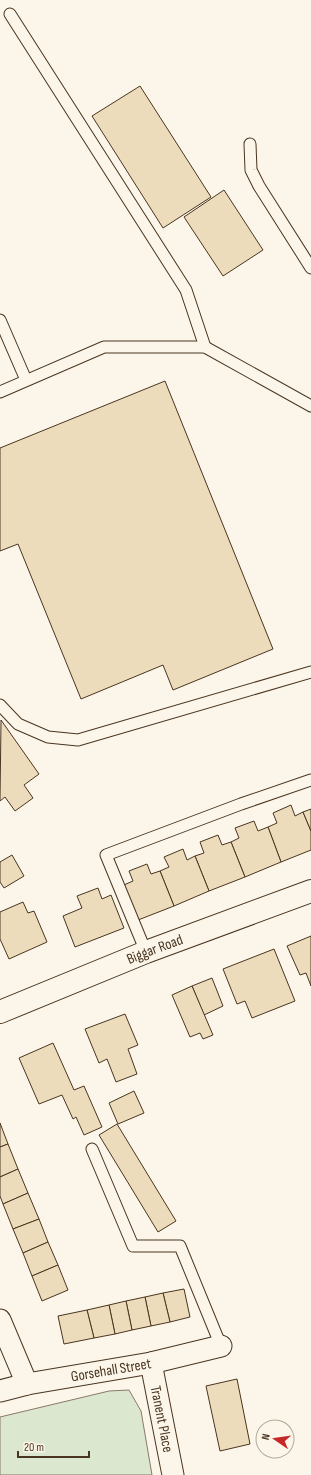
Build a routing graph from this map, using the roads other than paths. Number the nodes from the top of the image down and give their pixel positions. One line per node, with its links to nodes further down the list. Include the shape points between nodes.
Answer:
1 (10, 14): 5 (lane, via 186,290)
2 (250, 144): 3 (lane, via 251,170)
3 (311, 268)
4 (0, 320): 6 (lane)
5 (206, 348): 6 (lane, via 104,347); 8 (lane)
6 (26, 380): 7 (lane)
7 (0, 392)
8 (311, 406)
9 (311, 672): 10 (lane, via 78,740 48,737 18,724)
10 (0, 705)
11 (311, 780): 13 (lane, via 106,855)
12 (311, 891): 13 (street, Biggar Road)
13 (146, 952): 14 (street, Biggar Road)
14 (0, 1012)
15 (92, 1149): 17 (lane, via 133,1246 180,1246)
16 (0, 1320): 19 (street)
17 (221, 1346): 18 (street, Gorsehall Street)
18 (151, 1363): 19 (street, Gorsehall Street); 21 (street, Tranent Place)
19 (27, 1384): 20 (street, Gorsehall Street)
20 (0, 1391)
21 (173, 1475)

